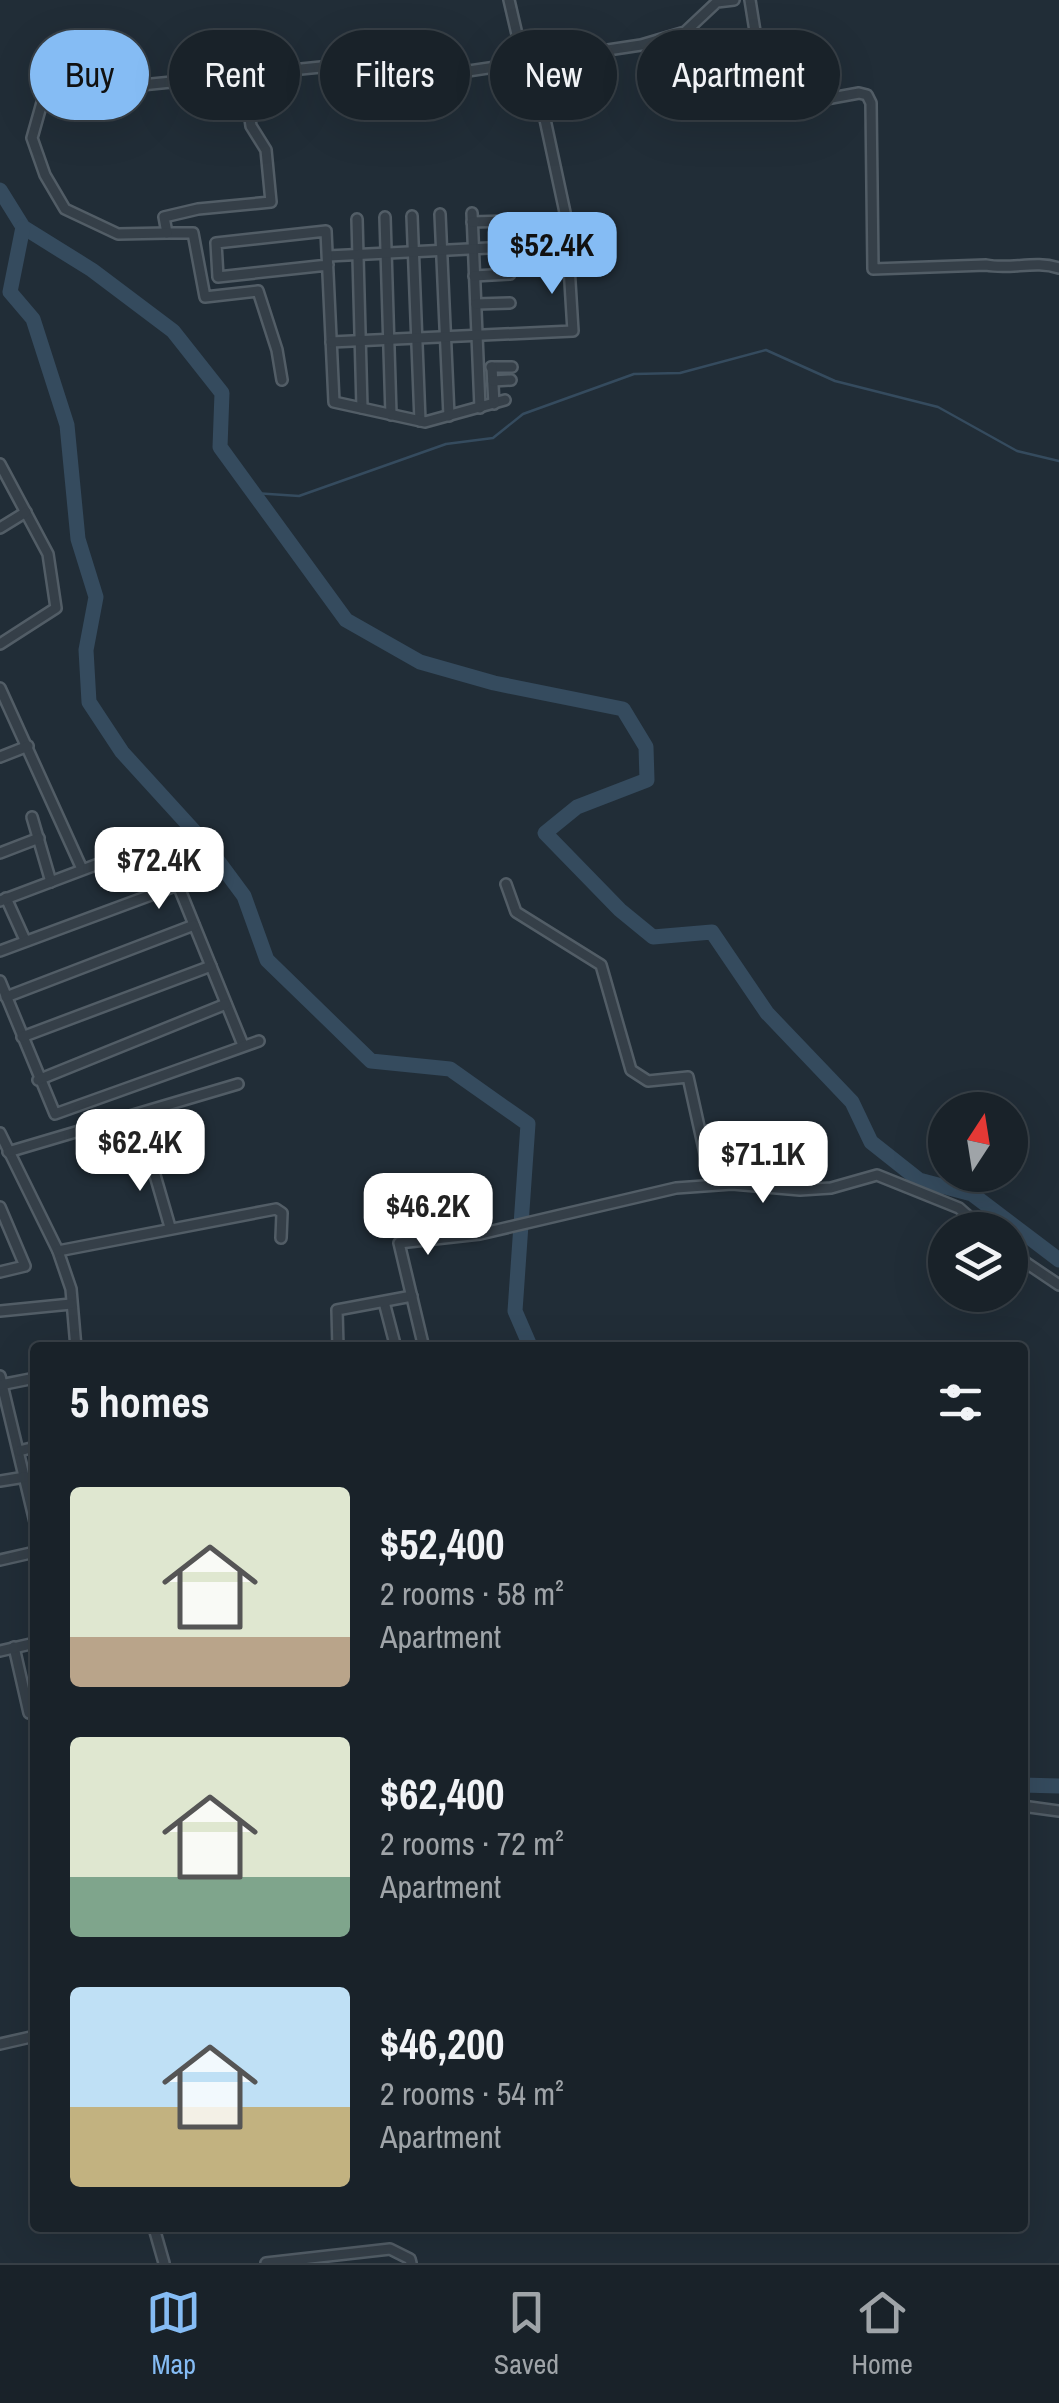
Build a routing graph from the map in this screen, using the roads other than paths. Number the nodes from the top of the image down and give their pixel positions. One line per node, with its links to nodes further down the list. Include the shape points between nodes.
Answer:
1 (509, 0): 4 (street)
2 (734, 0): 5 (street, via 717,2 686,32)
3 (750, 0): 24 (street, via 771,110 859,93 871,103 873,269)
4 (518, 30)
5 (617, 46)
6 (490, 66): 7 (street, via 368,86 331,66)
7 (300, 69)
8 (169, 83): 16 (street, via 43,98 32,138 65,210 118,234)
9 (251, 120): 16 (street, via 266,150 271,202 164,217)
10 (542, 120): 29 (street, via 566,217 573,331)
11 (440, 214): 19 (street)
12 (412, 216): 20 (street)
13 (385, 217): 21 (street)
14 (357, 219): 22 (street)
15 (508, 221): 18 (street, via 472,218)
16 (167, 233): 38 (street, via 193,232 205,297 258,291)
17 (510, 247): 18 (street)
18 (473, 248): 19 (street); 26 (street)
19 (442, 250): 20 (street); 30 (street)
20 (414, 252): 21 (street); 31 (street)
21 (386, 253): 22 (street); 32 (street)
22 (358, 255): 23 (street); 33 (street)
23 (328, 260): 23 (street, via 326,231 216,244 218,277); 34 (street)
24 (1059, 268)
25 (510, 274): 26 (street)
26 (474, 276): 28 (street)
27 (510, 303): 28 (street)
28 (476, 304): 29 (street)
29 (477, 336): 30 (street); 37 (street)
30 (446, 337): 31 (street); 44 (street)
31 (417, 338): 32 (street); 45 (street)
32 (388, 339): 33 (street); 43 (street)
33 (360, 340): 34 (street); 41 (street)
34 (331, 342): 41 (street, via 334,402)
35 (492, 367): 36 (street); 37 (street); 39 (street)
36 (512, 367)
37 (478, 368): 42 (street)
38 (282, 380)
39 (493, 380): 40 (street); 42 (street, via 499,402)
40 (511, 380)
41 (362, 408): 43 (street)
42 (480, 408): 44 (street)
43 (390, 415): 45 (street)
44 (449, 416): 45 (street)
45 (420, 421)
46 (0, 464): 47 (street)
47 (26, 512): 48 (street); 49 (street, via 48,554 56,608)
48 (0, 528)
49 (0, 644)
50 (0, 688): 51 (street)
51 (28, 746): 52 (street); 57 (street)
52 (0, 757)
53 (32, 817): 54 (street)
54 (38, 838): 56 (street); 58 (street)
55 (138, 848): 57 (street)
56 (0, 853)
57 (82, 870): 58 (street)
58 (51, 882): 60 (street)
59 (506, 884): 76 (street, via 516,912 601,965 631,1070 648,1081 688,1077)
60 (3, 900): 62 (street)
61 (194, 925): 62 (street, via 178,885); 64 (street); 66 (street)
62 (25, 940): 63 (street)
63 (0, 951)
64 (211, 966): 67 (street); 68 (street)
65 (0, 981): 66 (street)
66 (6, 997): 68 (street)
67 (226, 1004): 70 (street); 71 (street)
68 (22, 1037): 71 (street)
69 (258, 1041): 70 (street)
70 (242, 1045): 71 (street, via 55,1114)
71 (38, 1080)
72 (238, 1084): 75 (street)
73 (0, 1133): 75 (street)
74 (148, 1151): 79 (street)
75 (8, 1152): 81 (street)
76 (712, 1185): 78 (street, via 800,1190 877,1175); 85 (street, via 514,1227 400,1243)
77 (0, 1207): 83 (street, via 26,1266)
78 (964, 1212)
79 (170, 1227): 80 (street, via 276,1209 282,1213); 81 (street)
80 (281, 1238)
81 (58, 1251): 87 (street)
82 (1028, 1264): 84 (street)
83 (0, 1272)
84 (1059, 1284)
85 (412, 1296): 86 (street); 92 (street)
86 (384, 1302): 90 (street, via 338,1310); 91 (street)
87 (71, 1304): 88 (street); 89 (street)
88 (0, 1311)
89 (75, 1342)
90 (338, 1342)
91 (394, 1342)
92 (423, 1342)
93 (30, 1379): 94 (street)
94 (1, 1382): 96 (street)
95 (30, 1449): 96 (street)
96 (19, 1452): 97 (street)
97 (24, 1477): 98 (street); 99 (street)
98 (0, 1482)
99 (30, 1502)
100 (30, 1553): 101 (street)
101 (1, 1557)
102 (30, 1644): 103 (street)
103 (14, 1648): 104 (street); 105 (street)
104 (0, 1651)
105 (29, 1713)
106 (1028, 1807): 107 (street)
107 (1059, 1811)
108 (30, 2037): 109 (street)
109 (0, 2044)
110 (155, 2232): 111 (street)
111 (164, 2263)
112 (266, 2263): 113 (street, via 390,2249)
113 (411, 2263)

